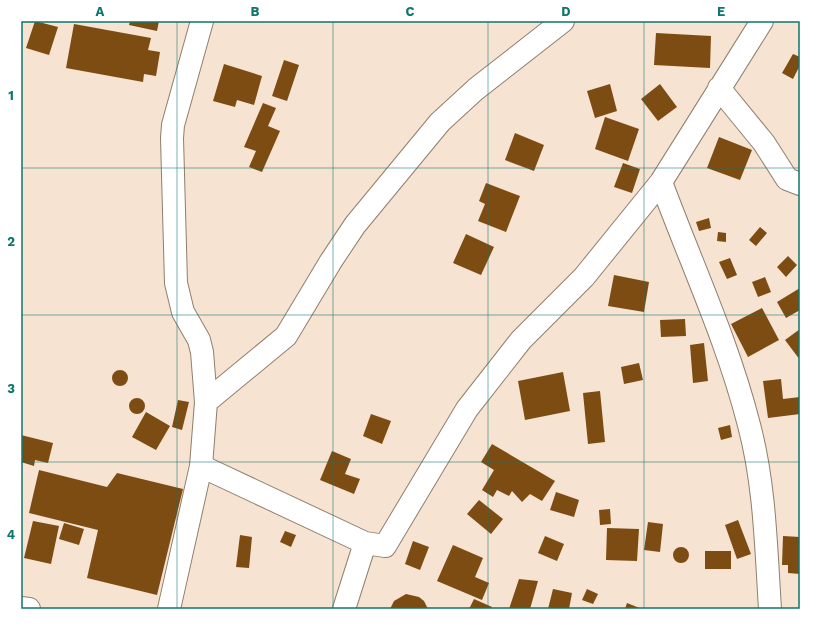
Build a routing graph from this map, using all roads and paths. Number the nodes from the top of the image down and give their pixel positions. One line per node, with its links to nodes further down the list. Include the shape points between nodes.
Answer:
1 (202, 21): 7 (street, via 173,125 172,138 176,282 183,312 199,340)
2 (562, 21): 7 (street, via 476,89 440,122 355,225 286,336)
3 (762, 21): 4 (street)
4 (720, 88): 5 (street); 6 (street, via 764,143 787,179)
5 (661, 182): 9 (street, via 584,277 521,340 467,409 385,546); 14 (street, via 730,359 750,426 761,490)
6 (800, 184)
7 (206, 402): 8 (street)
8 (201, 466): 9 (street); 12 (street)
9 (365, 543): 13 (street)
10 (21, 608): 11 (street)
11 (29, 609)
12 (169, 609)
13 (344, 609)
14 (770, 609)

